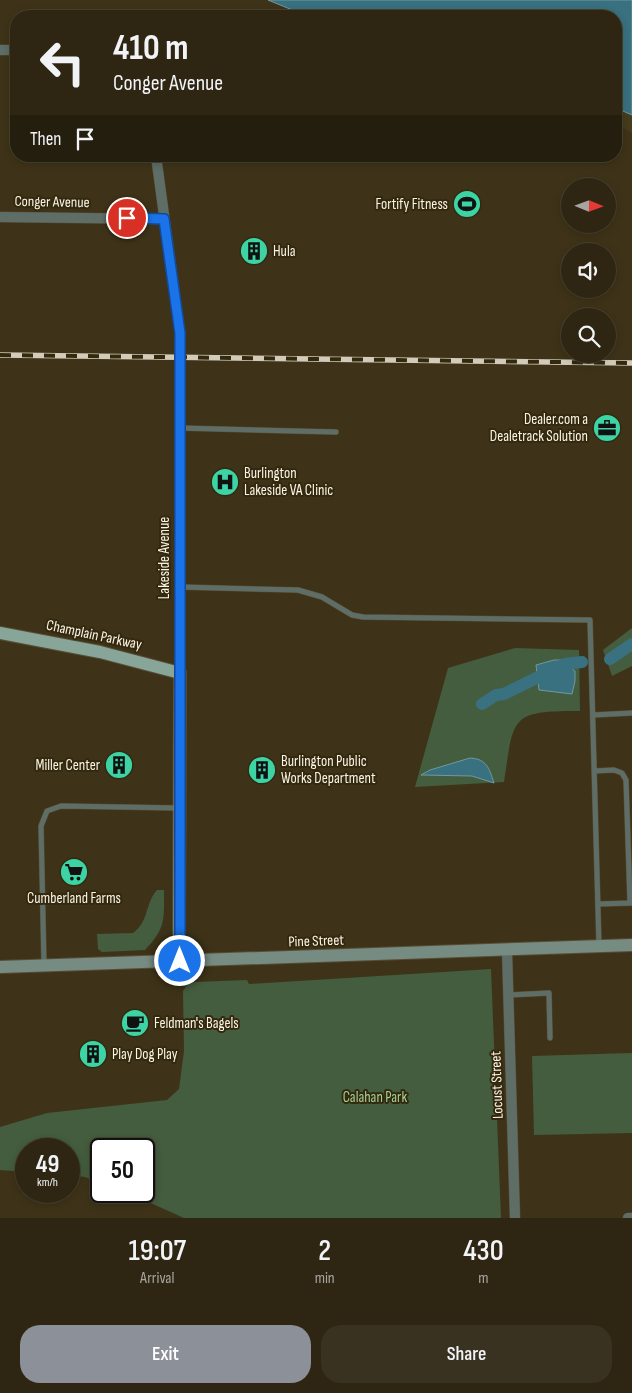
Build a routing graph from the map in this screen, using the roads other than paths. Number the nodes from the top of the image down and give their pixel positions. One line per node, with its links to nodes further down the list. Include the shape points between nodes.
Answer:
1 (157, 162): 3 (street, Lakeside Avenue)
2 (0, 217): 3 (street, Conger Avenue)
3 (164, 219): 4 (street, Lakeside Avenue, via 180,333)
4 (180, 428): 5 (lane); 6 (street, Lakeside Avenue)
5 (336, 432)
6 (180, 587): 8 (street, Lakeside Avenue); 10 (lane, via 298,590 322,597 352,615 363,617 590,620)
7 (0, 633): 8 (main road, Champlain Parkway, via 100,652)
8 (180, 672): 12 (main road, Lakeside Avenue)
9 (632, 713): 10 (lane)
10 (593, 715): 11 (lane)
11 (594, 770): 13 (lane, via 614,770 622,773 626,780); 15 (lane)
12 (180, 808): 19 (main road, Lakeside Avenue); 20 (lane, via 61,806 47,811 41,826)
13 (631, 878): 14 (lane)
14 (631, 903): 15 (lane)
15 (598, 904): 17 (lane)
16 (632, 945): 17 (main road, Pine Street)
17 (600, 947): 18 (main road, Pine Street)
18 (507, 951): 19 (main road, Pine Street); 22 (street, Locust Street)
19 (180, 961): 20 (main road, Pine Street)
20 (44, 966): 21 (main road, Pine Street)
21 (0, 967)
22 (509, 995): 23 (lane, via 549,993); 24 (street, Locust Street)
23 (550, 1038)
24 (515, 1218)
25 (628, 1218): 26 (street)
26 (632, 1218)

